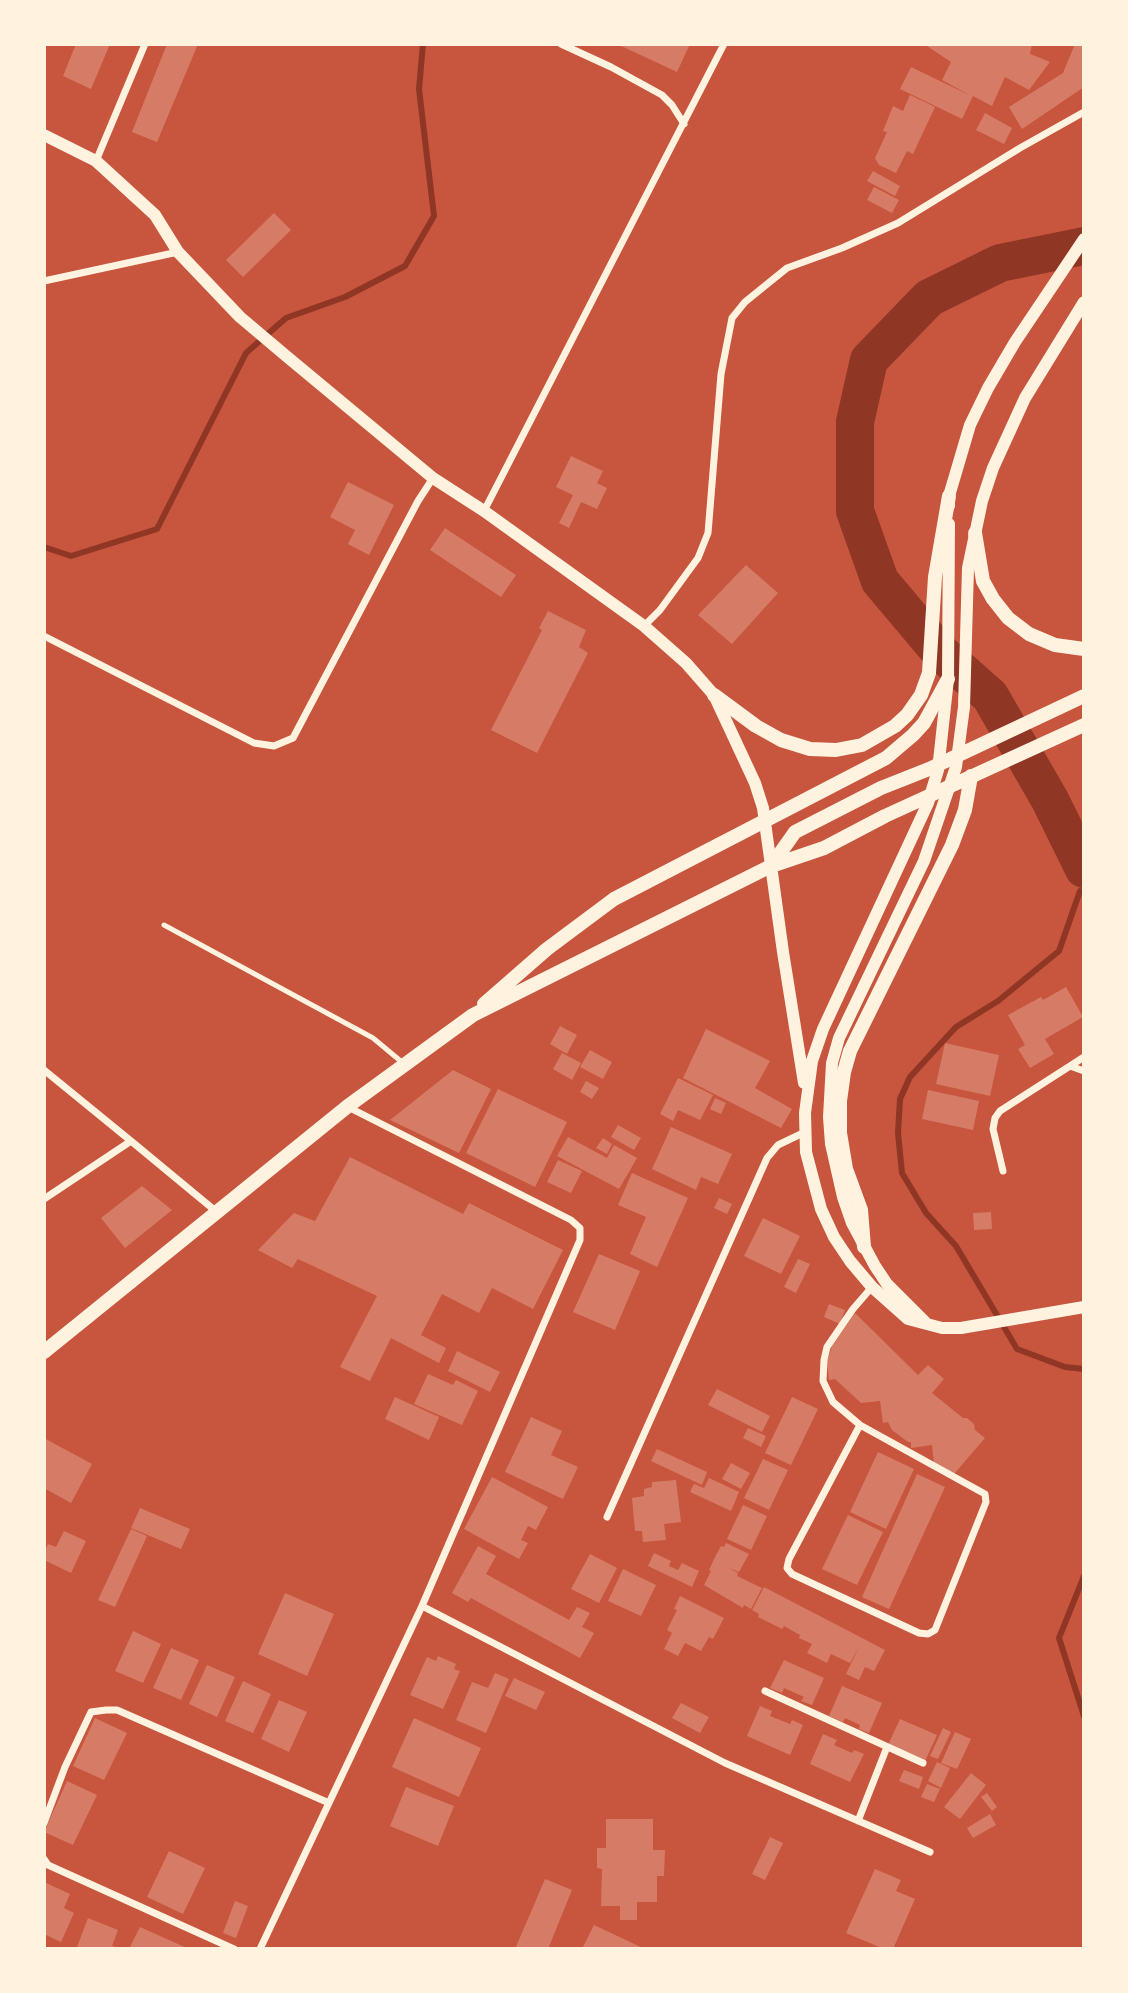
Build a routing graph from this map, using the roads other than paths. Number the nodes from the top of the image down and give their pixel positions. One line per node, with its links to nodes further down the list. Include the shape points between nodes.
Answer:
1 (145, 44): 7 (street)
2 (562, 44): 5 (street, via 662,95)
3 (724, 44): 5 (street)
4 (1084, 112): 16 (street, via 898,223 787,268 745,302 732,318 721,374 708,533 698,558)
5 (684, 124): 14 (street)
6 (44, 135): 7 (street)
7 (96, 161): 9 (street, via 155,215)
8 (1084, 239): 13 (street, via 988,388 970,425)
9 (178, 252): 10 (street); 12 (street, via 240,317)
10 (44, 281)
11 (1084, 302): 15 (street, via 1007,435)
12 (433, 478): 14 (street); 17 (street, via 293,738 274,746 254,743)
13 (949, 496): 19 (street); 20 (main road, via 935,577 929,673 921,695 895,726 863,745 810,749 764,731)
14 (484, 511): 16 (street)
15 (975, 533): 18 (main road, via 983,581 1008,618 1055,645); 39 (street, via 968,568 964,707 956,767 924,861 839,1038 832,1063 831,1144 843,1197)
16 (644, 625): 20 (street)
17 (44, 636)
18 (1084, 649)
19 (948, 679): 26 (main road, via 924,723 886,758 614,899 514,976); 32 (street, via 938,770 928,803 823,1029)
20 (714, 695): 24 (street, via 755,783)
21 (1081, 697): 24 (main road, via 795,832)
22 (1084, 725): 23 (main road)
23 (971, 776): 24 (main road, via 824,848); 39 (main road, via 952,845 850,1051 844,1072 839,1133 861,1210)
24 (771, 866): 26 (main road); 32 (street)
25 (164, 925): 28 (lane, via 373,1038)
26 (473, 1015): 28 (main road)
27 (1084, 1057): 29 (street)
28 (404, 1063): 33 (main road)
29 (1070, 1066): 31 (street); 36 (street, via 1011,1102 995,1118 993,1129)
30 (44, 1070): 35 (street)
31 (1084, 1071)
32 (806, 1094): 34 (street)
33 (348, 1106): 38 (main road); 46 (street, via 580,1228 580,1240)
34 (805, 1132): 40 (street, via 821,1209 844,1253); 45 (street, via 778,1145 767,1158)
35 (131, 1141): 37 (street); 38 (street)
36 (1003, 1171)
37 (44, 1199)
38 (218, 1213): 43 (main road)
39 (864, 1247): 42 (street, via 887,1284)
40 (872, 1287): 42 (street, via 908,1319); 44 (street, via 835,1334 824,1360 823,1381 833,1402)
41 (1084, 1307): 42 (street, via 961,1328)
42 (928, 1324)
43 (44, 1352)
44 (860, 1425): 44 (street, via 787,1568 928,1634 935,1630 986,1502 985,1494)
45 (607, 1517)
46 (422, 1606): 50 (street); 52 (street, via 725,1763)
47 (765, 1691): 48 (street)
48 (887, 1747): 49 (street); 52 (street)
49 (923, 1763)
50 (328, 1803): 51 (street, via 117,1710 106,1710 91,1712); 57 (street)
51 (46, 1809): 53 (street)
52 (858, 1821): 54 (street)
53 (44, 1823)
54 (930, 1852)
55 (44, 1859): 56 (street, via 48,1865)
56 (234, 1949)
57 (260, 1949)

